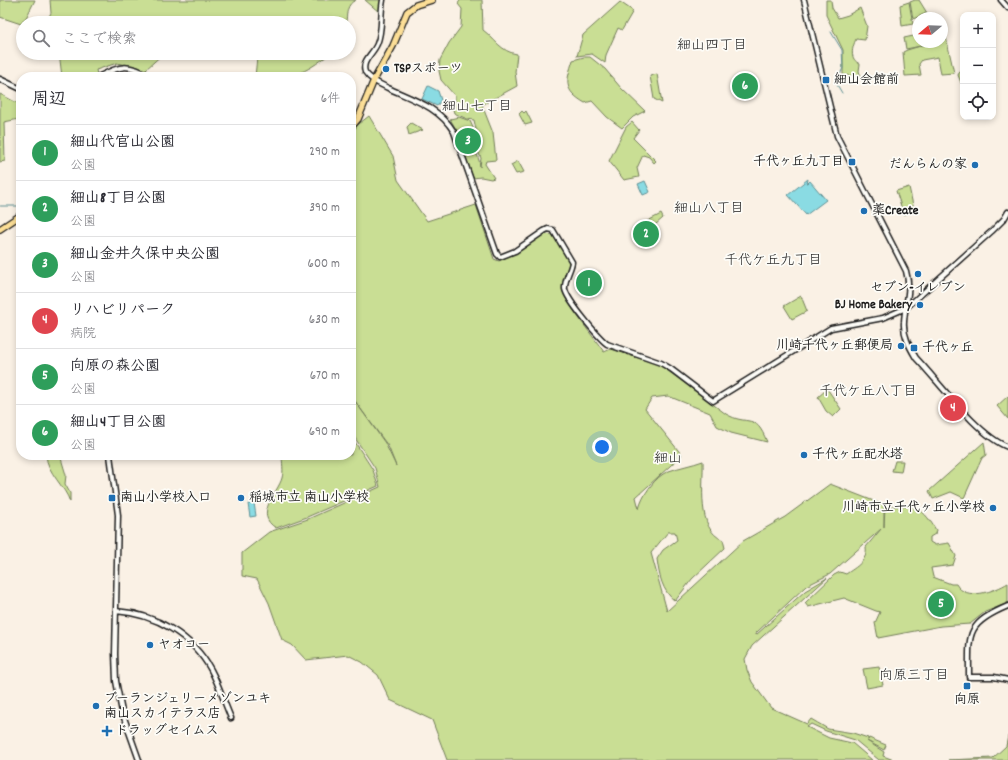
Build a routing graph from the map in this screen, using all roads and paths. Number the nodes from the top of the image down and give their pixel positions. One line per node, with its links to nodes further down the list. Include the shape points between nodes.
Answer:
1 (383, 0): 9 (street, via 378,44 365,62 364,69)
2 (432, 0): 9 (main road, via 416,5 407,12 393,46)
3 (804, 0): 15 (street, via 837,136 906,271 909,291)
4 (1001, 0): 5 (street)
5 (1008, 8)
6 (108, 72): 7 (street, via 127,67)
7 (143, 72)
8 (0, 79): 10 (street)
9 (374, 80): 11 (main road); 15 (street, via 434,110 449,123 500,257 511,253 544,230 553,230 572,262 566,283 568,296 599,339 661,363 713,401 831,328 883,318)
10 (16, 87)
11 (356, 121)
12 (1008, 212): 15 (street, via 1004,220)
13 (16, 218): 14 (main road)
14 (0, 229)
15 (906, 308): 16 (street, via 905,335 916,358 979,427 992,439)
16 (1008, 447)
17 (111, 460): 19 (street, via 118,515)
18 (1008, 606): 20 (street, via 985,616 972,631 969,644 969,677)
19 (116, 611): 21 (street, via 160,622 175,630 191,644 210,669); 22 (street, via 117,691)
20 (1008, 680)
21 (231, 718)
22 (139, 760)

